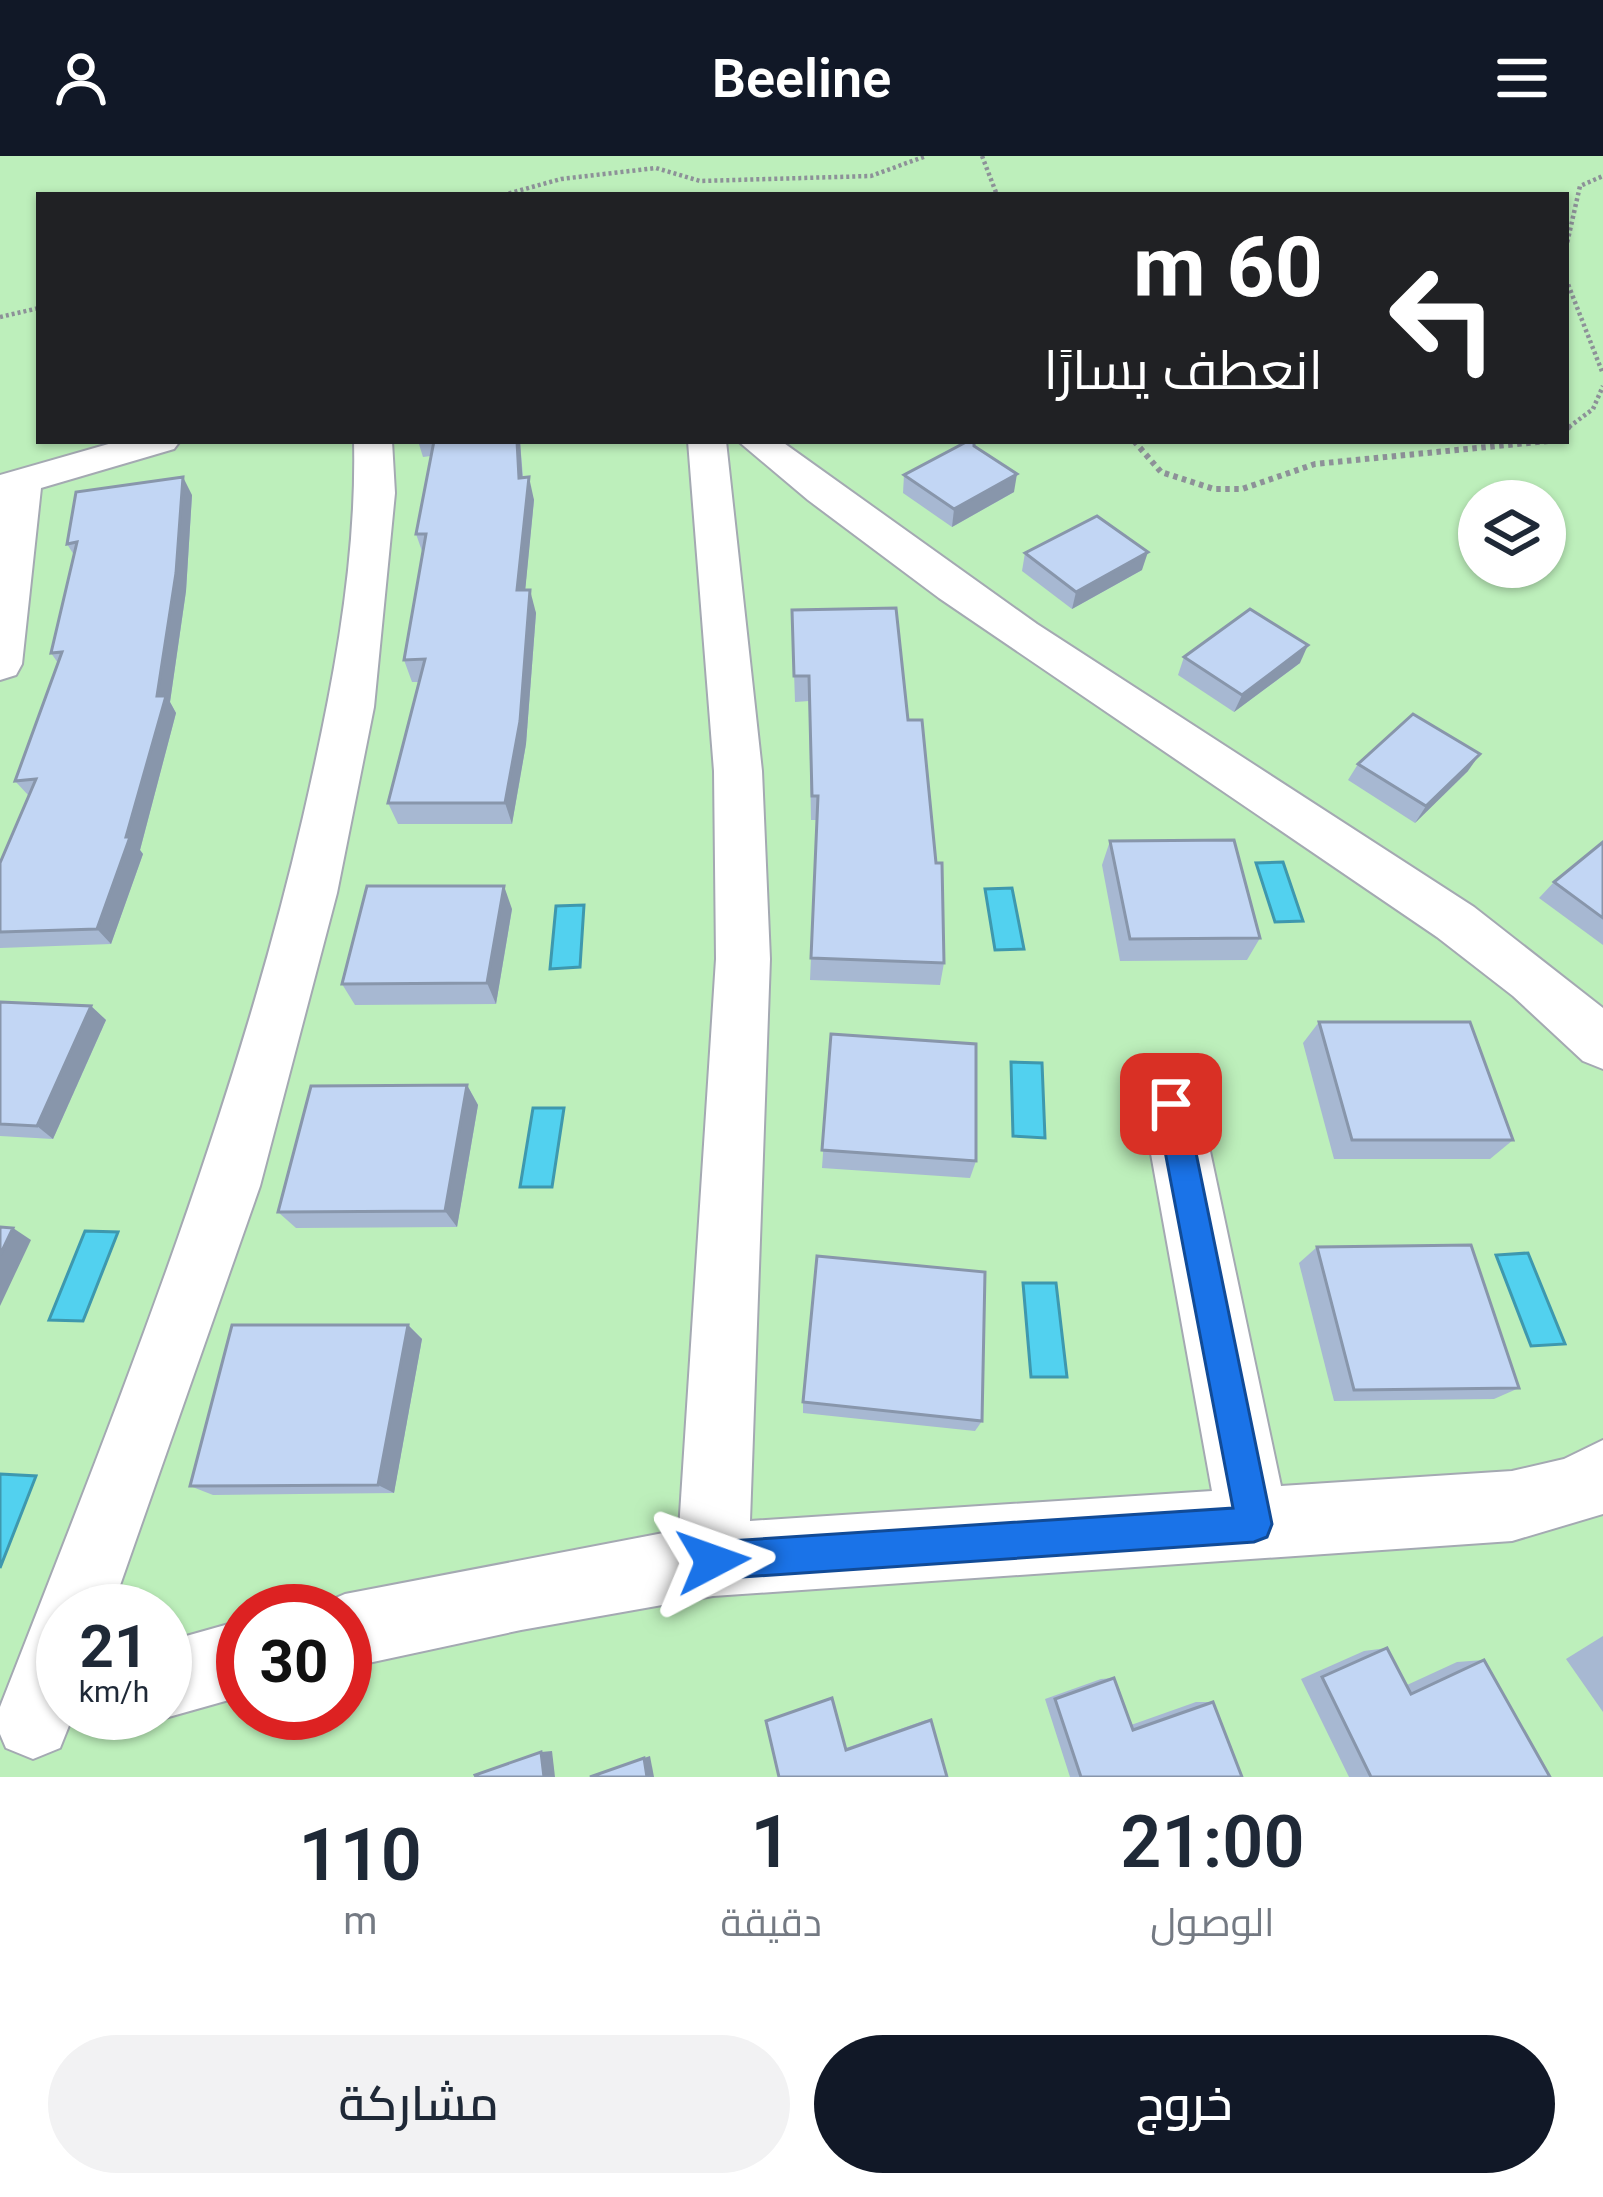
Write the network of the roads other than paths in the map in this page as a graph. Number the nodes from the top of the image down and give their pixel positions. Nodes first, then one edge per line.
1 (151, 444) edge
2 (373, 444) edge
3 (707, 444) edge
4 (761, 444) edge
5 (11, 484) edge
6 (0, 664) edge
7 (1603, 1044) edge
8 (1171, 1104) dead end
9 (1603, 1475) edge
10 (1254, 1524) junction
11 (713, 1561) junction
12 (84, 1584) edge
13 (372, 1625) edge

1 - 5 street
2 - 12 street
3 - 11 street
4 - 7 street
5 - 6 street
8 - 10 street
9 - 10 street
10 - 11 street
11 - 13 street

